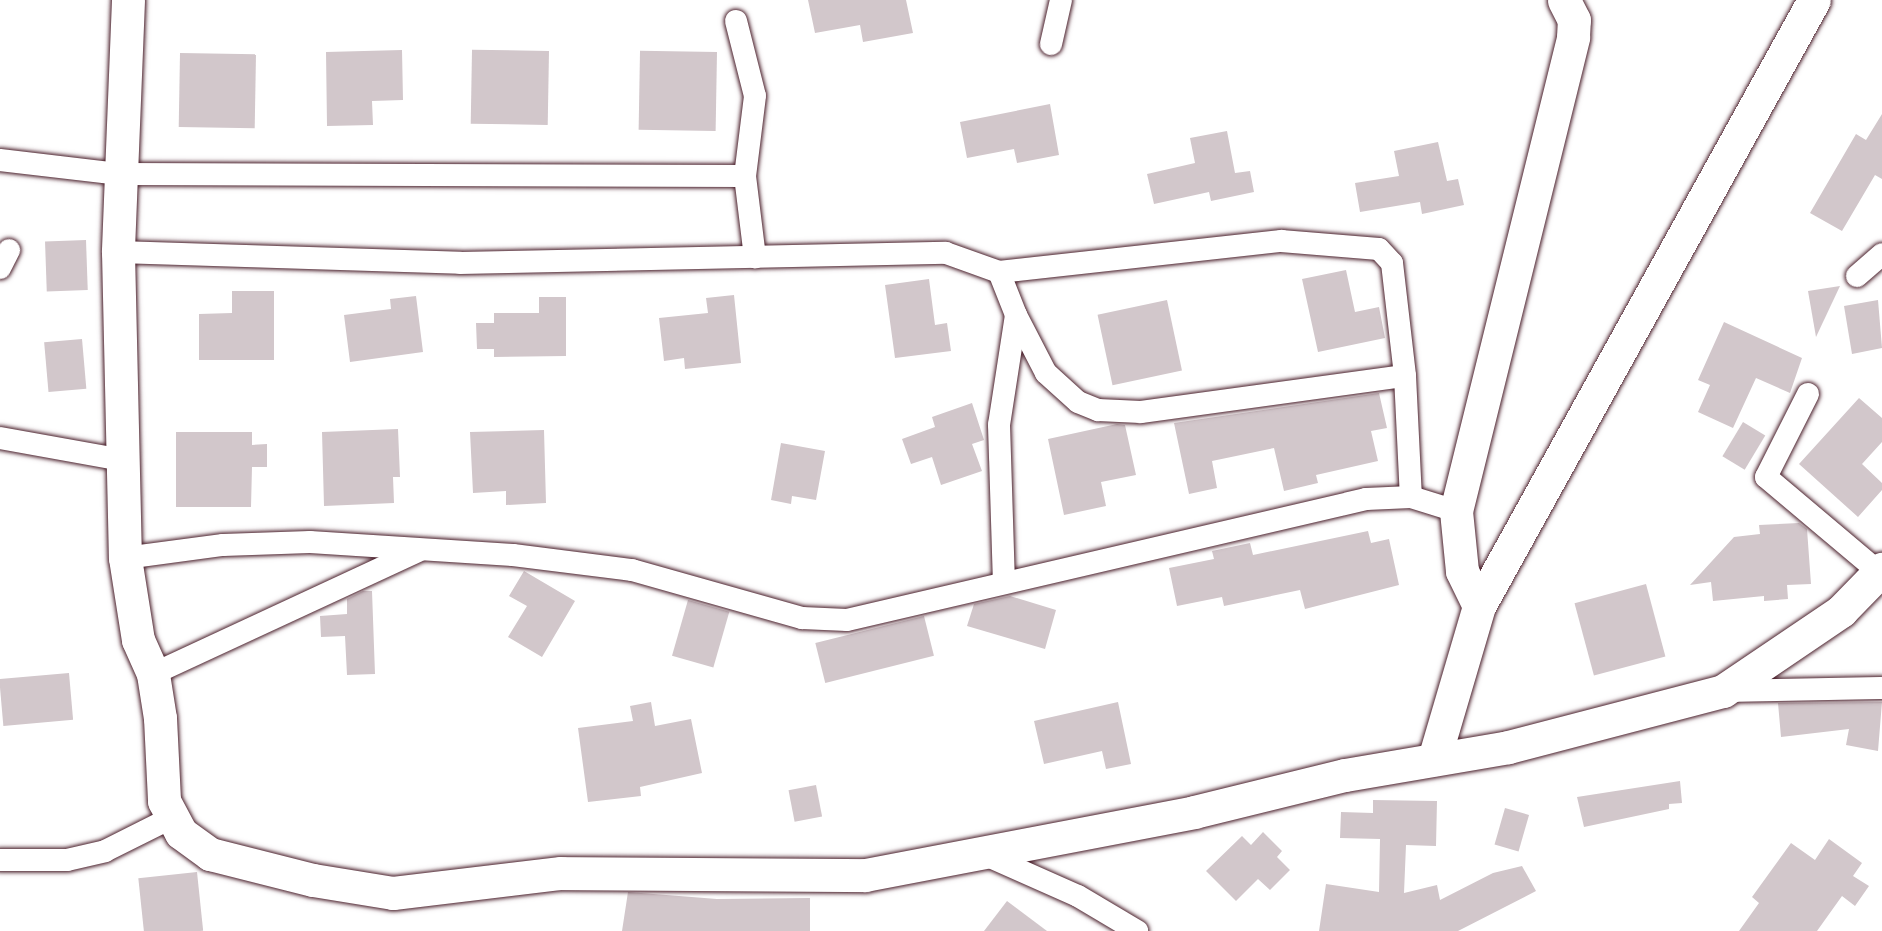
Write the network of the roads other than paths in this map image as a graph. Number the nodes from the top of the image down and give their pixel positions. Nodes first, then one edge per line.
1 (128, 0) edge
2 (1061, 0) edge
3 (1814, 0) edge
4 (1570, 2) edge
5 (736, 21) dead end
6 (1051, 44) dead end
7 (0, 160) edge
8 (120, 174) junction
9 (745, 176) junction
10 (118, 252) junction
11 (1882, 254) edge
12 (755, 256) junction
13 (999, 272) junction
14 (1857, 276) dead end
15 (1016, 315) junction
16 (1405, 376) junction
17 (1809, 394) dead end
18 (0, 438) edge
19 (122, 460) junction
20 (1411, 497) junction
21 (1456, 511) junction
22 (422, 549) junction
23 (125, 558) junction
24 (1880, 570) edge
25 (1004, 581) junction
26 (1479, 606) junction
27 (153, 674) junction
28 (1882, 688) edge
29 (1723, 691) junction
30 (1434, 759) junction
31 (171, 818) junction
32 (981, 853) junction
33 (0, 860) edge
34 (1137, 931) edge

1 - 8 main road
2 - 6 street
3 - 26 main road
4 - 21 main road
5 - 9 street
7 - 8 street
8 - 9 street
8 - 10 main road
9 - 12 street
10 - 12 street
10 - 19 main road
11 - 14 street
12 - 13 street
13 - 15 street
13 - 16 street
15 - 16 street
15 - 25 street
16 - 20 street
17 - 24 street
18 - 19 street
19 - 23 main road
20 - 21 street
20 - 25 street
21 - 26 main road
22 - 23 street
22 - 25 street
22 - 27 street
23 - 27 main road
24 - 29 main road
26 - 30 main road
27 - 31 main road
28 - 29 street
29 - 30 main road
30 - 32 main road
31 - 32 main road
31 - 33 street
32 - 34 street

